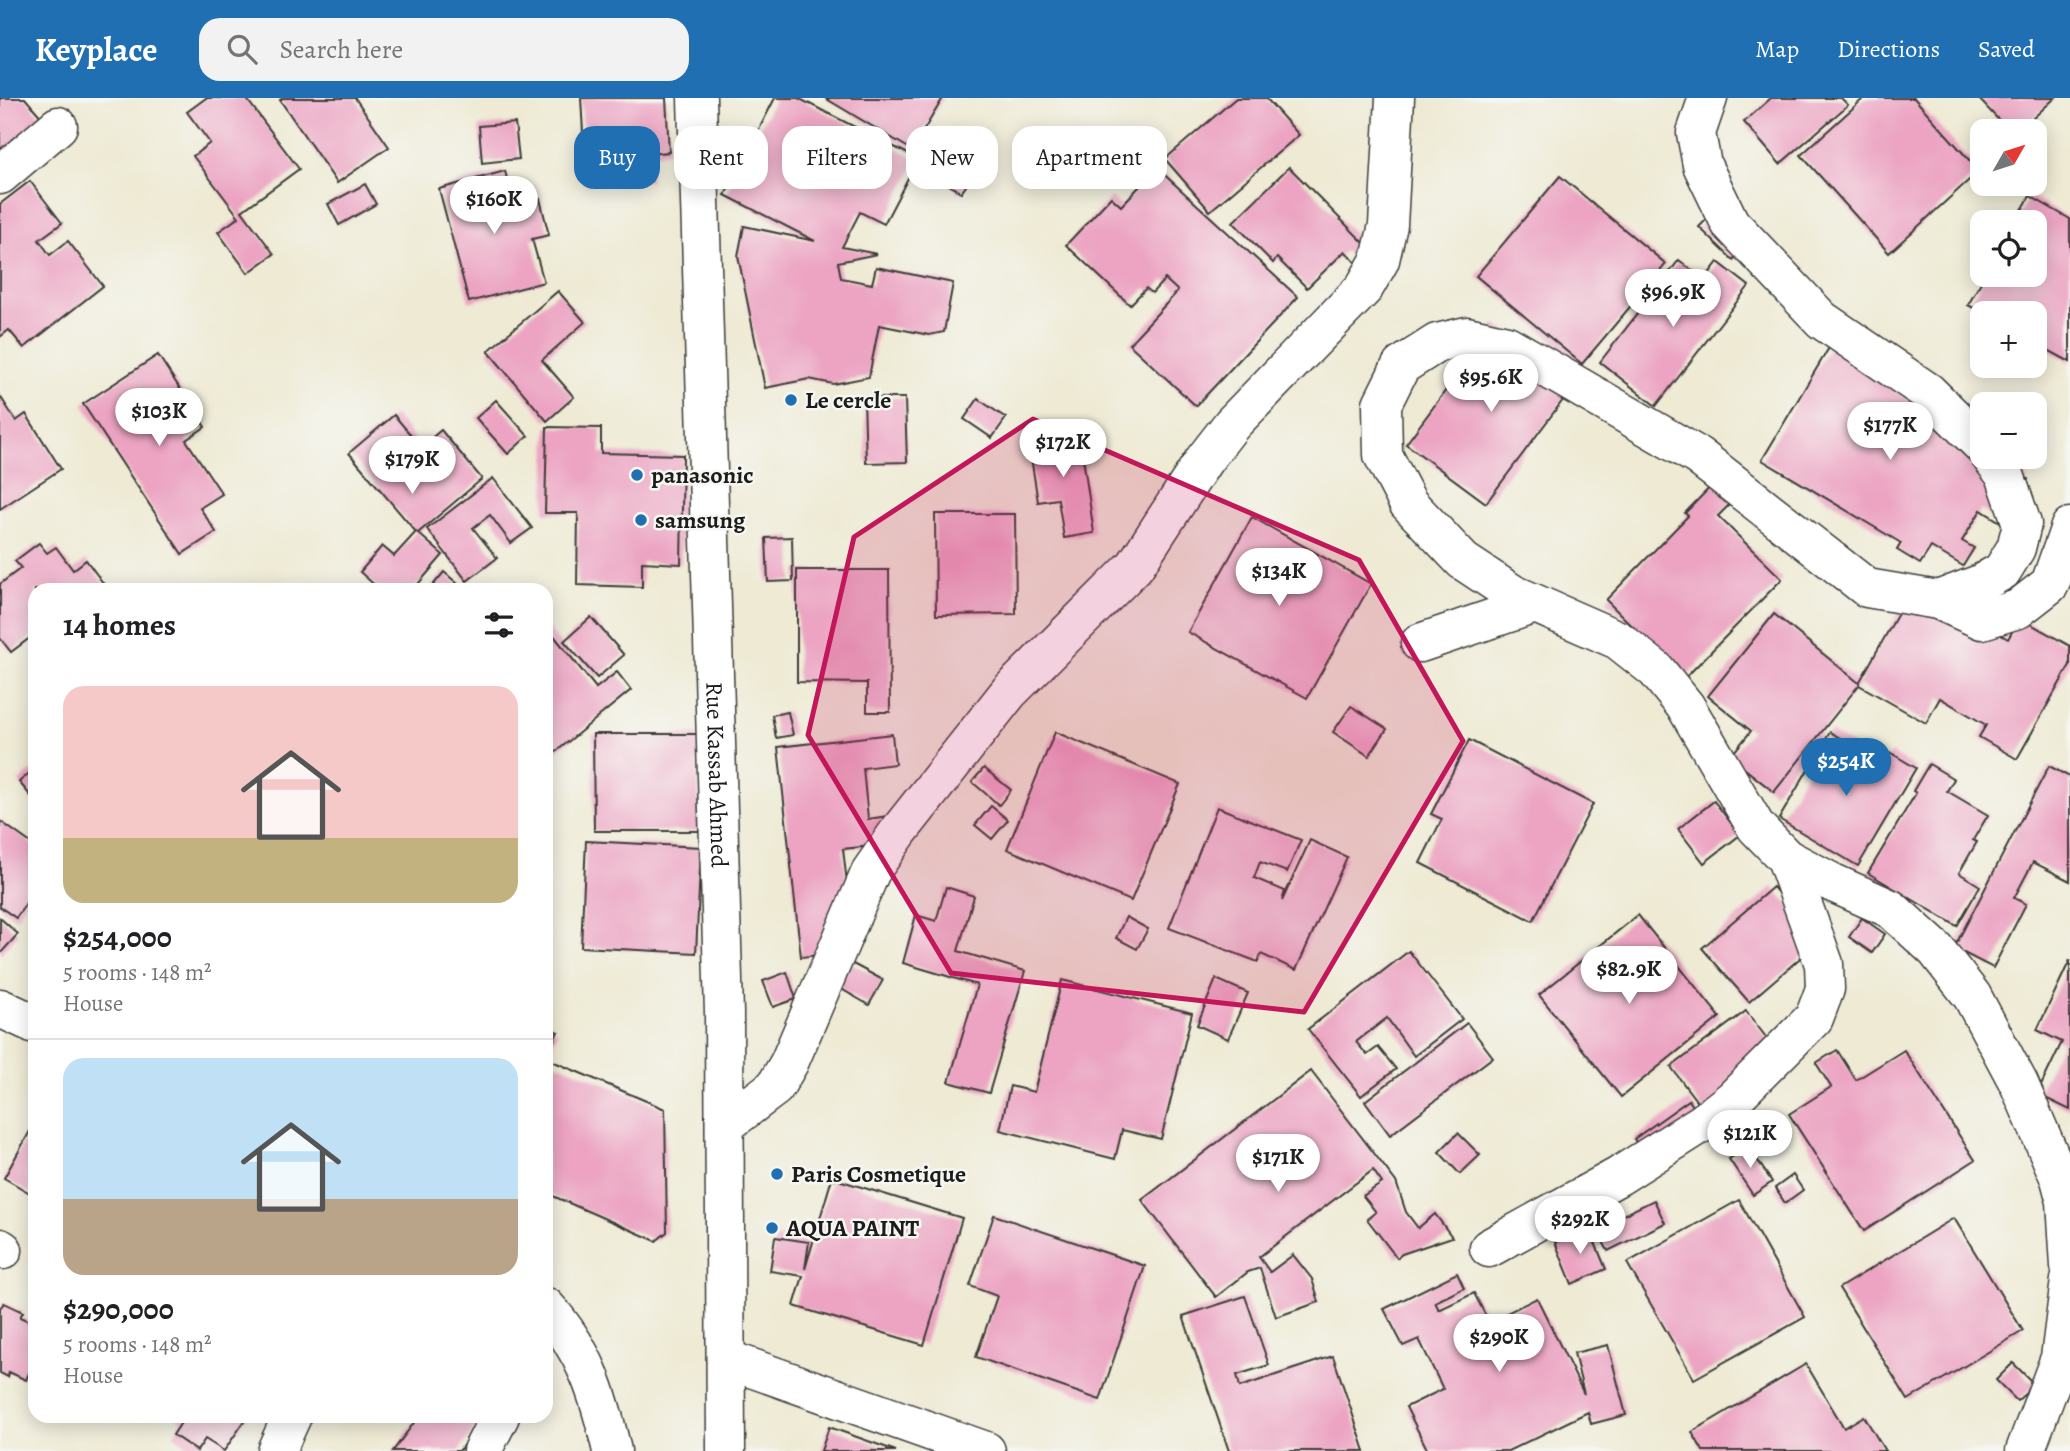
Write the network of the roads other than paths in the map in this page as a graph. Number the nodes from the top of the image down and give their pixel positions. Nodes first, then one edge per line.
1 (697, 98) edge
2 (1395, 98) edge
3 (1709, 98) edge
4 (58, 125) dead end
5 (0, 175) edge
6 (1970, 433) edge
7 (2000, 469) edge
8 (2070, 527) edge
9 (1938, 600) junction
10 (1535, 604) junction
11 (1420, 643) dead end
12 (1786, 858) junction
13 (0, 1008) edge
14 (28, 1021) edge
15 (725, 1125) junction
16 (2068, 1198) edge
17 (1489, 1248) dead end
18 (2070, 1266) edge
19 (2070, 1280) edge
20 (553, 1319) edge
21 (726, 1359) junction
22 (289, 1423) edge
23 (496, 1423) edge
24 (276, 1451) edge
25 (482, 1451) edge
26 (612, 1451) edge
27 (726, 1451) edge
28 (986, 1451) edge
29 (2025, 1451) edge

1 - 15 street, Rue Kassab Ahmed
2 - 15 street
3 - 6 street
4 - 5 street
7 - 9 street
8 - 9 street
9 - 10 street
10 - 11 street
10 - 12 street
12 - 16 street
12 - 17 street
13 - 14 street
15 - 21 street, Rue Kassab Ahmed
16 - 18 street
19 - 29 street
20 - 26 street
21 - 27 street, Rue Kassab Ahmed
21 - 28 street
22 - 24 street
23 - 25 street

